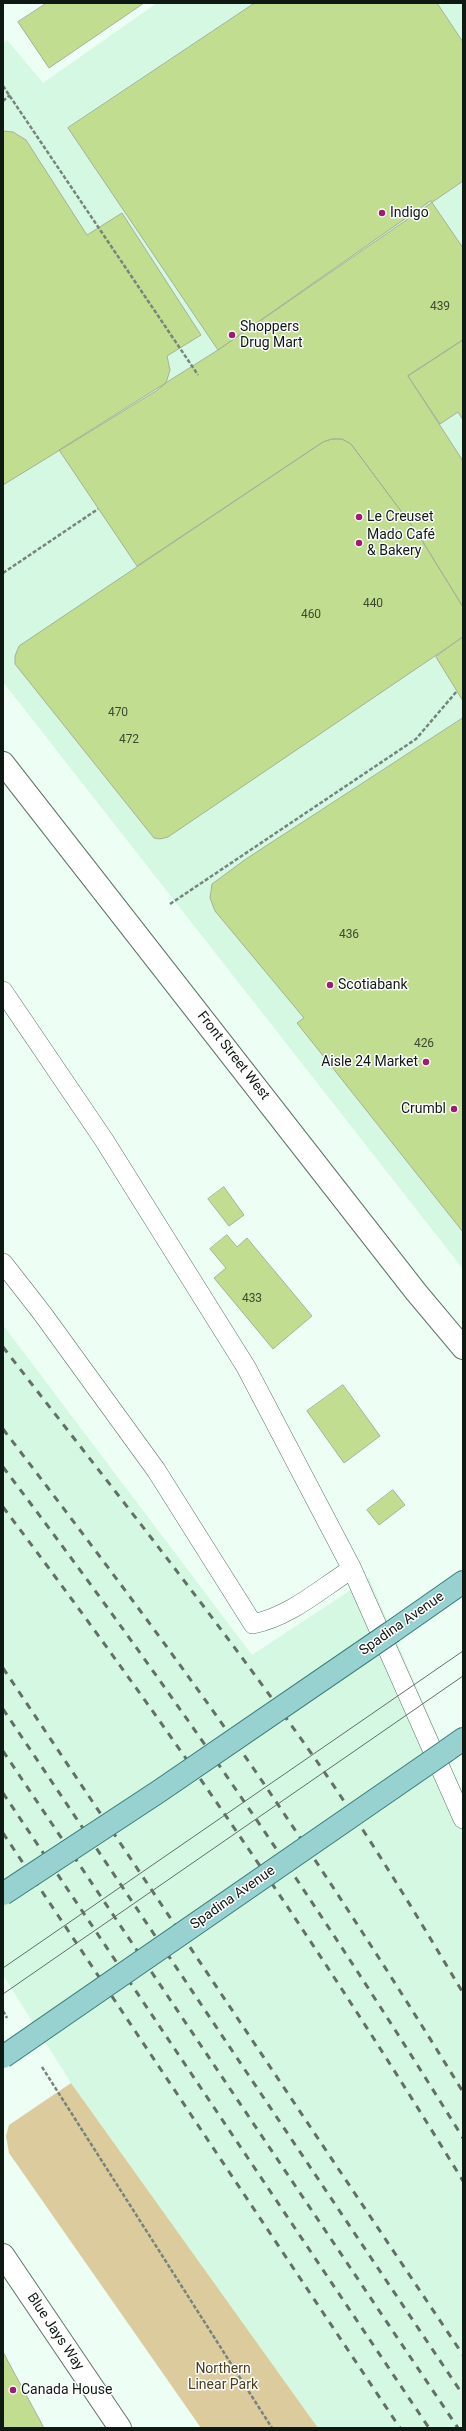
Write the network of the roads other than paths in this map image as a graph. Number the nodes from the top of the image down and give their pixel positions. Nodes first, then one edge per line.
1 (3, 763) edge
2 (3, 992) edge
3 (3, 1263) edge
4 (463, 1348) edge
5 (352, 1569) junction
6 (463, 1582) edge
7 (463, 1739) edge
8 (463, 1819) edge
9 (3, 1894) edge
10 (3, 2058) edge
11 (3, 2255) edge
12 (120, 2428) edge

1 - 4 main road, Front Street West
2 - 5 lane
3 - 5 lane
5 - 8 lane
6 - 9 main road, Spadina Avenue, bridge
7 - 10 main road, Spadina Avenue, bridge
11 - 12 main road, Blue Jays Way

